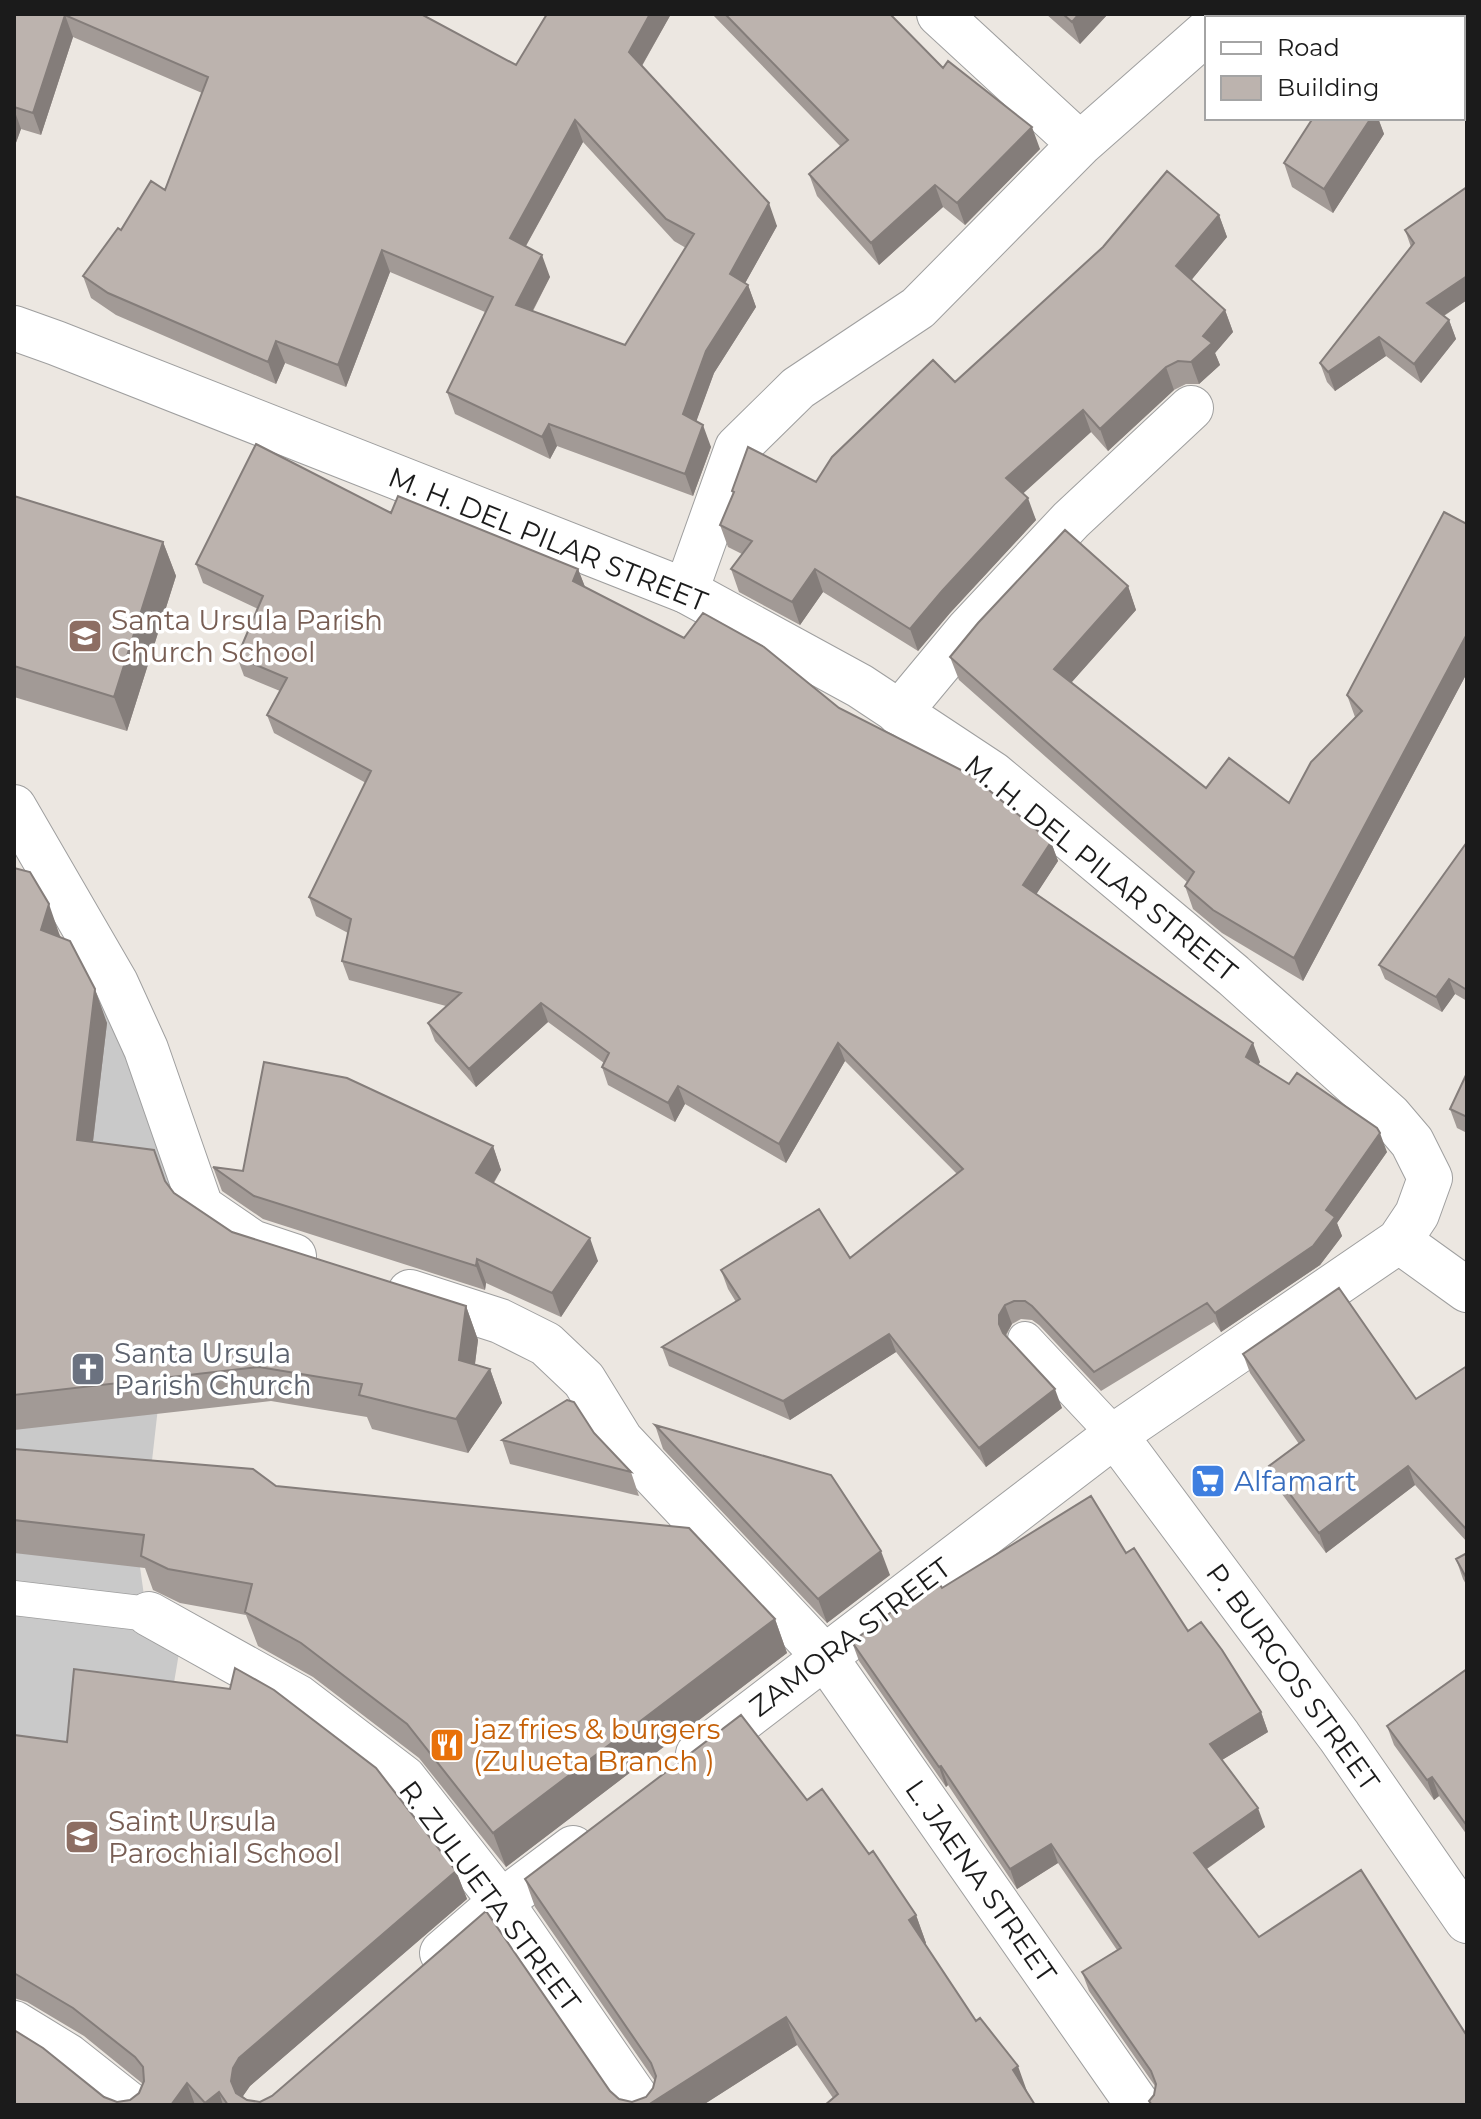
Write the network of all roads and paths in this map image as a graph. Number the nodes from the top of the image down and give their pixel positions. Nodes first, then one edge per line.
1 (939, 14) edge
2 (1205, 34) edge
3 (1080, 144) junction
4 (14, 328) edge
5 (1191, 408) dead end
6 (686, 591) junction
7 (899, 713) junction
8 (14, 807) edge
9 (1430, 1178) joint
10 (1399, 1241) junction
11 (325, 1266) edge
12 (369, 1279) edge
13 (1467, 1290) edge
14 (1025, 1339) dead end
15 (1115, 1435) junction
16 (14, 1598) edge
17 (149, 1614) joint
18 (825, 1657) junction
19 (663, 1780) edge
20 (601, 1827) edge
21 (501, 1902) junction
22 (1467, 1921) edge
23 (407, 1983) edge
24 (14, 2023) edge
25 (130, 2105) edge
26 (641, 2105) edge
27 (1138, 2105) edge

1 - 3 street
2 - 3 street
3 - 6 street
4 - 6 street, M. H. DEL PILAR STREET
5 - 7 street
6 - 7 street, M. H. DEL PILAR STREET
7 - 9 street, M. H. DEL PILAR STREET
8 - 11 street
9 - 10 street, ZAMORA STREET
10 - 13 street
10 - 15 street, ZAMORA STREET
12 - 18 street, L. JAENA STREET
14 - 15 lane
15 - 18 street, ZAMORA STREET
15 - 22 street, P. BURGOS STREET
16 - 17 lane
17 - 21 street, R. ZULUETA STREET
18 - 19 street, ZAMORA STREET
18 - 27 street, L. JAENA STREET
20 - 21 street
21 - 23 street
21 - 26 street, R. ZULUETA STREET
24 - 25 street

